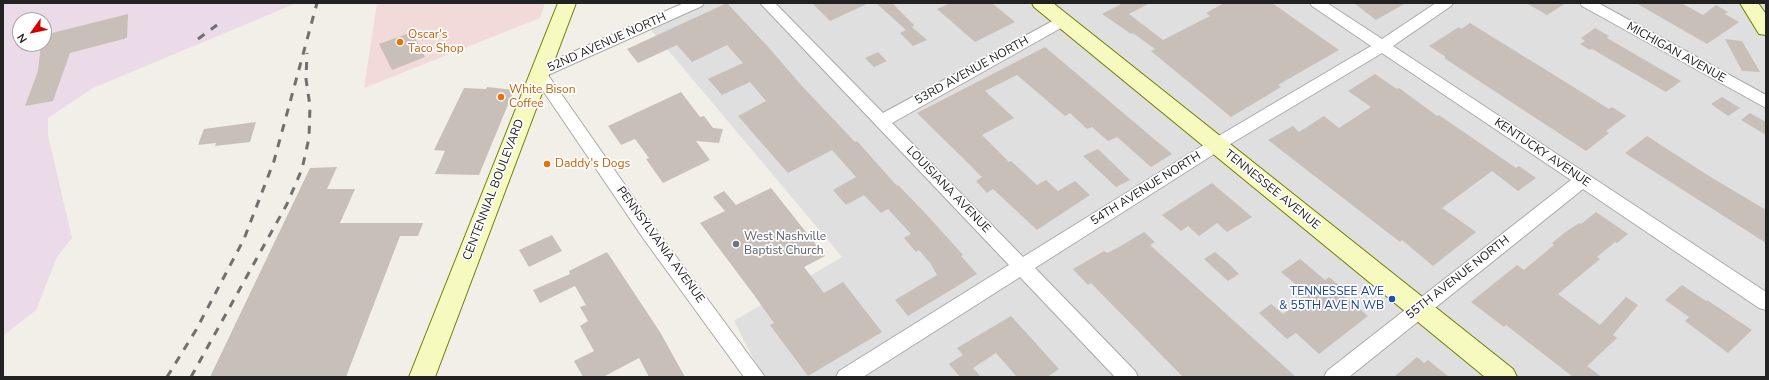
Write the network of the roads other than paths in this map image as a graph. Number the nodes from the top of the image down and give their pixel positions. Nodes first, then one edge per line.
1 (567, 3) edge
2 (697, 3) edge
3 (767, 3) edge
4 (1041, 3) edge
5 (1317, 3) edge
6 (1446, 3) edge
7 (1587, 3) edge
8 (1749, 3) edge
9 (1063, 21) junction
10 (1766, 29) edge
11 (1382, 46) junction
12 (539, 73) junction
13 (1766, 102) edge
14 (882, 121) junction
15 (1216, 145) junction
16 (1583, 180) junction
17 (1022, 267) junction
18 (1766, 302) edge
19 (1419, 308) junction
20 (422, 377) edge
21 (755, 377) edge
22 (846, 377) edge
23 (1128, 377) edge
24 (1334, 377) edge
25 (1504, 377) edge

1 - 12 street, CENTENNIAL BOULEVARD
2 - 12 street, 52ND AVENUE NORTH
3 - 14 street, LOUISIANA AVENUE
4 - 9 street, TENNESSEE AVENUE
5 - 11 street, KENTUCKY AVENUE
6 - 11 street, 54TH AVENUE NORTH
7 - 13 street, MICHIGAN AVENUE
8 - 10 street
9 - 14 street, 53RD AVENUE NORTH
9 - 15 street, TENNESSEE AVENUE
11 - 15 street, 54TH AVENUE NORTH
11 - 16 street, KENTUCKY AVENUE
12 - 20 street, CENTENNIAL BOULEVARD
12 - 21 street, PENNSYLVANIA AVENUE
14 - 17 street, LOUISIANA AVENUE
15 - 17 street, 54TH AVENUE NORTH
15 - 19 street, TENNESSEE AVENUE
16 - 18 street, KENTUCKY AVENUE
16 - 19 street, 55TH AVENUE NORTH
17 - 22 street, 54TH AVENUE NORTH
17 - 23 street, LOUISIANA AVENUE
19 - 24 street, 55TH AVENUE NORTH
19 - 25 street, TENNESSEE AVENUE

